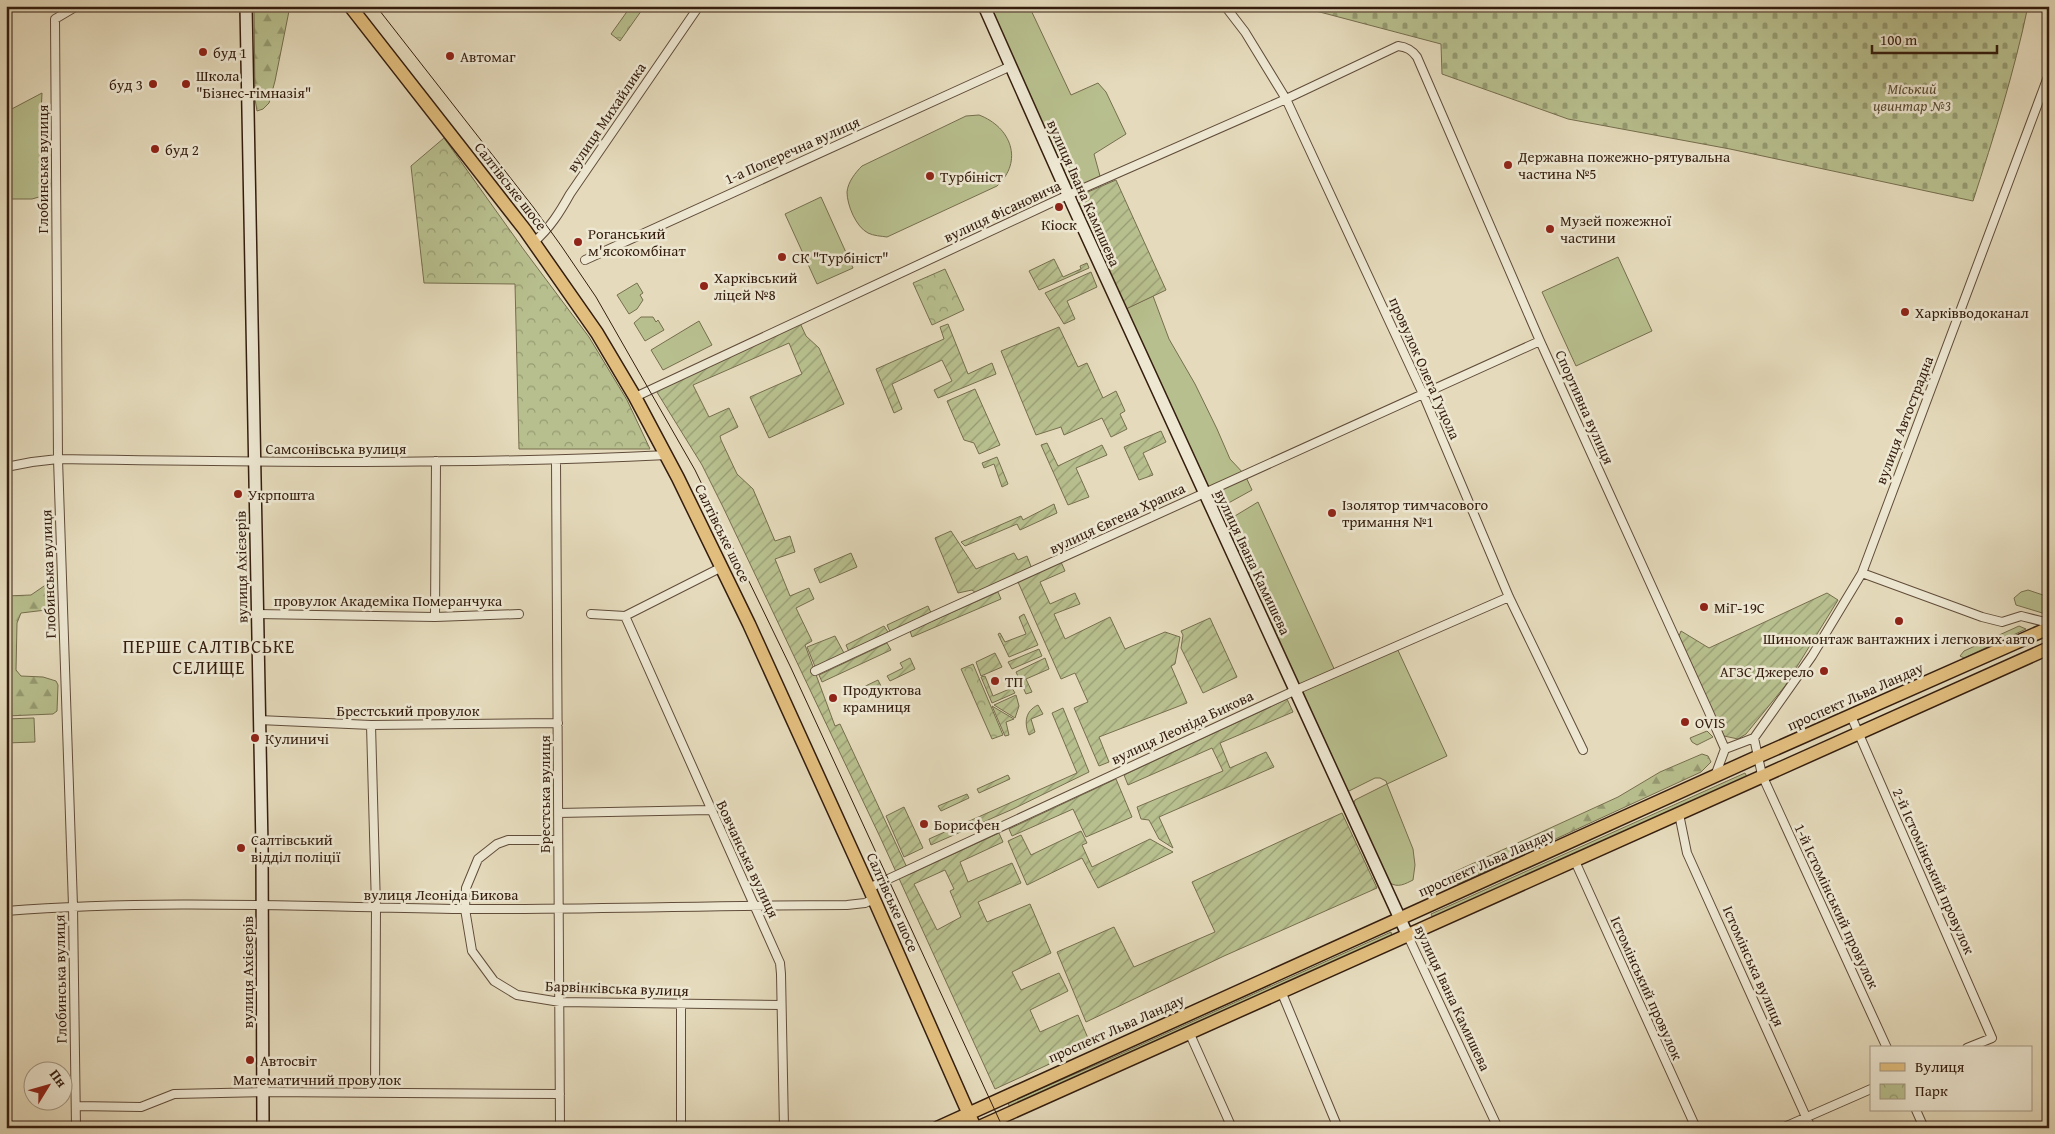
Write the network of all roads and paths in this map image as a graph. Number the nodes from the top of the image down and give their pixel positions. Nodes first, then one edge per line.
1 (77, 6) edge
2 (246, 6) edge
3 (350, 6) edge
4 (699, 6) edge
5 (984, 6) edge
6 (1225, 6) edge
7 (1409, 49) joint
8 (1011, 66) junction
9 (2049, 74) edge
10 (1286, 99) junction
11 (1068, 195) junction
12 (534, 242) junction
13 (585, 260) dead end
14 (1540, 341) junction
15 (1423, 394) junction
16 (635, 397) junction
17 (667, 455) junction
18 (58, 459) junction
19 (436, 461) junction
20 (556, 461) junction
21 (254, 462) junction
22 (6, 467) edge
23 (1205, 493) junction
24 (722, 567) junction
25 (1862, 572) junction
26 (1509, 597) junction
27 (257, 614) junction
28 (519, 614) dead end
29 (591, 614) dead end
30 (625, 616) junction
31 (435, 617) junction
32 (2049, 623) edge
33 (2049, 628) edge
34 (2049, 648) edge
35 (815, 671) dead end
36 (1296, 690) junction
37 (1851, 716) junction
38 (259, 720) junction
39 (558, 723) junction
40 (371, 725) junction
41 (1858, 732) junction
42 (1754, 738) junction
43 (1725, 749) junction
44 (1583, 750) dead end
45 (1757, 757) junction
46 (1762, 775) junction
47 (1714, 778) junction
48 (710, 810) junction
49 (558, 813) junction
50 (1679, 814) junction
51 (558, 840) junction
52 (1574, 859) junction
53 (872, 894) junction
54 (73, 906) junction
55 (262, 906) junction
56 (755, 906) junction
57 (376, 907) junction
58 (558, 908) junction
59 (465, 909) junction
60 (6, 911) edge
61 (1399, 919) junction
62 (1407, 934) junction
63 (1281, 991) junction
64 (560, 1002) junction
65 (681, 1005) junction
66 (781, 1005) junction
67 (1189, 1032) junction
68 (1886, 1046) edge
69 (1972, 1046) edge
70 (1870, 1089) edge
71 (262, 1092) junction
72 (375, 1093) junction
73 (560, 1094) junction
74 (76, 1106) junction
75 (969, 1112) junction
76 (1917, 1112) edge
77 (1806, 1117) junction
78 (76, 1128) edge
79 (263, 1128) edge
80 (560, 1128) edge
81 (681, 1128) edge
82 (784, 1128) edge
83 (937, 1128) edge
84 (976, 1128) edge
85 (1232, 1128) edge
86 (1338, 1128) edge
87 (1498, 1128) edge
88 (1696, 1128) edge
89 (1782, 1128) edge
90 (1811, 1128) edge
91 (1924, 1128) edge

1 - 18 street, Глобинська вулиця
2 - 21 main road, вулиця Ахієзерів
3 - 12 main road, Салтівське шосе
4 - 12 street, вулиця Михайлика
5 - 8 main road, вулиця Івана Камишева
6 - 10 street, провулок Олега Гуцола
7 - 10 street, вулиця Фісановича
7 - 14 street, Спортивна вулиця
8 - 11 main road, вулиця Івана Камишева
8 - 13 street, 1-а Поперечна вулиця
9 - 25 street, вулиця Автострадна
10 - 11 street, вулиця Фісановича
10 - 15 street, провулок Олега Гуцола
11 - 16 street, вулиця Фісановича
11 - 23 main road, вулиця Івана Камишева
12 - 16 main road, Салтівське шосе
14 - 15 street, вулиця Євгена Храпка
14 - 43 street, Спортивна вулиця
15 - 23 street, вулиця Євгена Храпка
15 - 26 street, провулок Олега Гуцола
16 - 17 main road, Салтівське шосе
17 - 20 street, Самсонівська вулиця
17 - 24 main road, Салтівське шосе
18 - 21 street, Самсонівська вулиця
18 - 22 street, Самсонівська вулиця
18 - 54 street, Глобинська вулиця
19 - 20 street, Самсонівська вулиця
19 - 21 street, Самсонівська вулиця
19 - 31 street
20 - 39 street, Брестська вулиця
21 - 27 main road, вулиця Ахієзерів
23 - 35 street, вулиця Євгена Храпка
23 - 36 main road, вулиця Івана Камишева
24 - 30 street
24 - 53 main road, Салтівське шосе
25 - 32 street
25 - 42 street, вулиця Автострадна
26 - 36 street, вулиця Леоніда Бикова
26 - 44 street, провулок Олега Гуцола
27 - 31 street, провулок Академіка Померанчука
27 - 38 main road, вулиця Ахієзерів
28 - 31 street, провулок Академіка Померанчука
29 - 30 street
30 - 48 street, Вовчанська вулиця
33 - 37 main road, проспект Льва Ландау
34 - 41 main road
36 - 53 street, вулиця Леоніда Бикова
36 - 61 main road, вулиця Івана Камишева
37 - 41 street, 2-й Істомінський провулок
37 - 45 main road, проспект Льва Ландау
38 - 40 street, Брестський провулок
38 - 55 main road, вулиця Ахієзерів
39 - 40 street, Брестський провулок
39 - 49 street, Брестська вулиця
40 - 57 street
41 - 46 main road
41 - 69 street, 2-й Істомінський провулок
42 - 43 street
42 - 45 street
43 - 47 street
45 - 46 street, 1-й Істомінський провулок
45 - 47 main road, проспект Льва Ландау
46 - 50 main road
46 - 68 street, 1-й Істомінський провулок
47 - 61 main road, проспект Льва Ландау
48 - 49 street
48 - 56 street, Вовчанська вулиця
49 - 51 street, Брестська вулиця
50 - 52 main road
50 - 77 street, Істомінська вулиця
51 - 58 street, Брестська вулиця
51 - 59 street, Барвінківська вулиця
52 - 62 main road
52 - 88 street, Істомінський провулок
53 - 56 street, вулиця Леоніда Бикова
53 - 75 main road, Салтівське шосе
54 - 55 street, вулиця Леоніда Бикова
54 - 60 street, вулиця Леоніда Бикова
54 - 74 street, Глобинська вулиця
55 - 57 street, вулиця Леоніда Бикова
55 - 71 main road, вулиця Ахієзерів
56 - 58 street, вулиця Леоніда Бикова
56 - 66 street, Вовчанська вулиця
57 - 59 street, вулиця Леоніда Бикова
57 - 72 street
58 - 59 street, вулиця Леоніда Бикова
58 - 64 street, Брестська вулиця
59 - 64 street, Барвінківська вулиця
61 - 62 main road, вулиця Івана Камишева
61 - 75 main road, проспект Льва Ландау
62 - 63 main road
62 - 87 street, вулиця Івана Камишева
63 - 67 main road
63 - 86 street
64 - 65 street, Барвінківська вулиця
64 - 73 street, Брестська вулиця
65 - 66 street, Барвінківська вулиця
65 - 81 street
66 - 82 street, Вовчанська вулиця
67 - 84 main road
67 - 85 street
70 - 77 street
71 - 72 street, Математичний провулок
71 - 74 street, Математичний провулок
71 - 79 main road, вулиця Ахієзерів
72 - 73 street, Математичний провулок
73 - 80 street, Брестська вулиця
74 - 78 street, Глобинська вулиця
75 - 83 main road, проспект Льва Ландау
75 - 84 main road, Салтівське шосе
76 - 91 street
77 - 89 street
77 - 90 street, Істомінська вулиця

